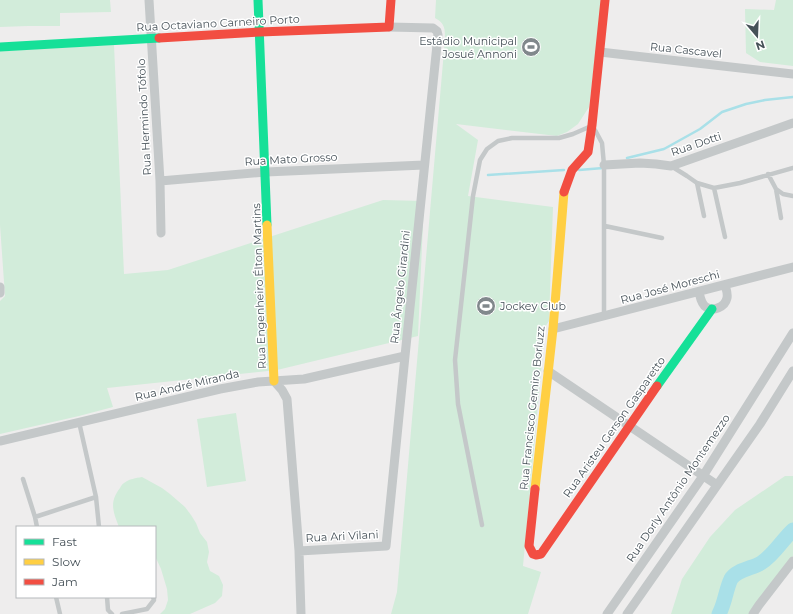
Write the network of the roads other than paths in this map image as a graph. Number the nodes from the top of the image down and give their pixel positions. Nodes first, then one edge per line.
1 (149, 0) edge
2 (258, 0) edge
3 (391, 0) edge
4 (605, 0) edge
5 (389, 27) junction
6 (437, 31) joint
7 (260, 32) junction
8 (151, 39) junction
9 (0, 47) edge
10 (600, 52) junction
11 (793, 74) edge
12 (793, 123) edge
13 (592, 125) junction
14 (424, 165) junction
15 (604, 166) junction
16 (671, 166) junction
17 (793, 168) edge
18 (266, 172) junction
19 (768, 174) junction
20 (160, 181) junction
21 (697, 183) junction
22 (714, 188) junction
23 (776, 189) junction
24 (793, 196) edge
25 (704, 216) dead end
26 (781, 218) dead end
27 (604, 226) junction
28 (161, 233) dead end
29 (724, 237) dead end
30 (662, 238) dead end
31 (793, 266) edge
32 (725, 285) junction
33 (0, 287) edge
34 (698, 292) junction
35 (0, 293) edge
36 (712, 309) junction
37 (604, 316) junction
38 (553, 330) junction
39 (793, 333) edge
40 (405, 356) junction
41 (793, 370) edge
42 (548, 371) junction
43 (274, 380) junction
44 (79, 422) junction
45 (629, 426) junction
46 (0, 441) edge
47 (704, 476) junction
48 (24, 479) dead end
49 (717, 485) junction
50 (96, 498) junction
51 (35, 518) junction
52 (482, 524) dead end
53 (37, 526) edge
54 (99, 526) edge
55 (386, 546) joint
56 (299, 551) junction
57 (536, 555) joint
58 (793, 561) edge
59 (56, 598) edge
60 (107, 598) edge
61 (153, 598) edge
62 (60, 614) edge
63 (112, 614) edge
64 (122, 614) edge
65 (301, 614) edge
66 (607, 614) edge
67 (627, 614) edge
68 (753, 614) edge

1 - 8 street, Rua Hermindo Tófolo
2 - 7 street, Rua Engenheiro Élton Martins
3 - 5 street
4 - 10 street, Rua Francisco Gemiro Borluzz
5 - 6 street, Rua Octaviano Carneiro Porto
5 - 7 street, Rua Octaviano Carneiro Porto
6 - 14 street, Rua Ângelo Girardini
7 - 8 street, Rua Octaviano Carneiro Porto
7 - 18 street, Rua Engenheiro Élton Martins
8 - 9 street, Rua Octaviano Carneiro Porto
8 - 20 street, Rua Hermindo Tófolo
10 - 11 street, Rua Cascavel
10 - 13 street, Rua Francisco Gemiro Borluzz
12 - 16 street, Rua Dotti
13 - 15 lane
13 - 38 street, Rua Francisco Gemiro Borluzz
13 - 52 lane
14 - 18 street, Rua Mato Grosso
14 - 40 street, Rua Ângelo Girardini
15 - 16 street, Rua Dotti
15 - 27 lane
16 - 21 lane
17 - 19 lane
18 - 20 street, Rua Mato Grosso
18 - 43 street, Rua Engenheiro Élton Martins
19 - 22 lane
19 - 23 lane
20 - 28 street, Rua Hermindo Tófolo
21 - 22 lane
21 - 25 lane
22 - 29 lane
23 - 24 lane
23 - 26 lane
27 - 30 lane
27 - 37 lane
31 - 32 street, Rua José Moreschi
32 - 34 street, Rua José Moreschi
32 - 36 street
33 - 35 street
34 - 36 street
34 - 37 street, Rua José Moreschi
36 - 45 street, Rua Aristeu Gerson Gasparetto
37 - 38 street, Rua José Moreschi
38 - 42 street, Rua Francisco Gemiro Borluzz
39 - 47 street, Rua Dorly Antônio Montemezzo
40 - 43 street, Rua André Miranda
40 - 55 street, Rua Ângelo Girardini
41 - 49 street
42 - 45 street
42 - 57 street, Rua Francisco Gemiro Borluzz
43 - 44 street, Rua André Miranda
43 - 56 street, Rua Engenheiro Élton Martins
44 - 46 street, Rua André Miranda
44 - 50 lane
45 - 47 street
45 - 57 street, Rua Aristeu Gerson Gasparetto
47 - 49 street
47 - 66 street, Rua Dorly Antônio Montemezzo
48 - 51 lane
49 - 67 street
50 - 51 lane
50 - 54 lane
51 - 53 lane
55 - 56 street, Rua Ari Vilani
56 - 65 street, Rua Engenheiro Élton Martins
58 - 68 street
59 - 62 lane
60 - 63 lane
61 - 64 lane

